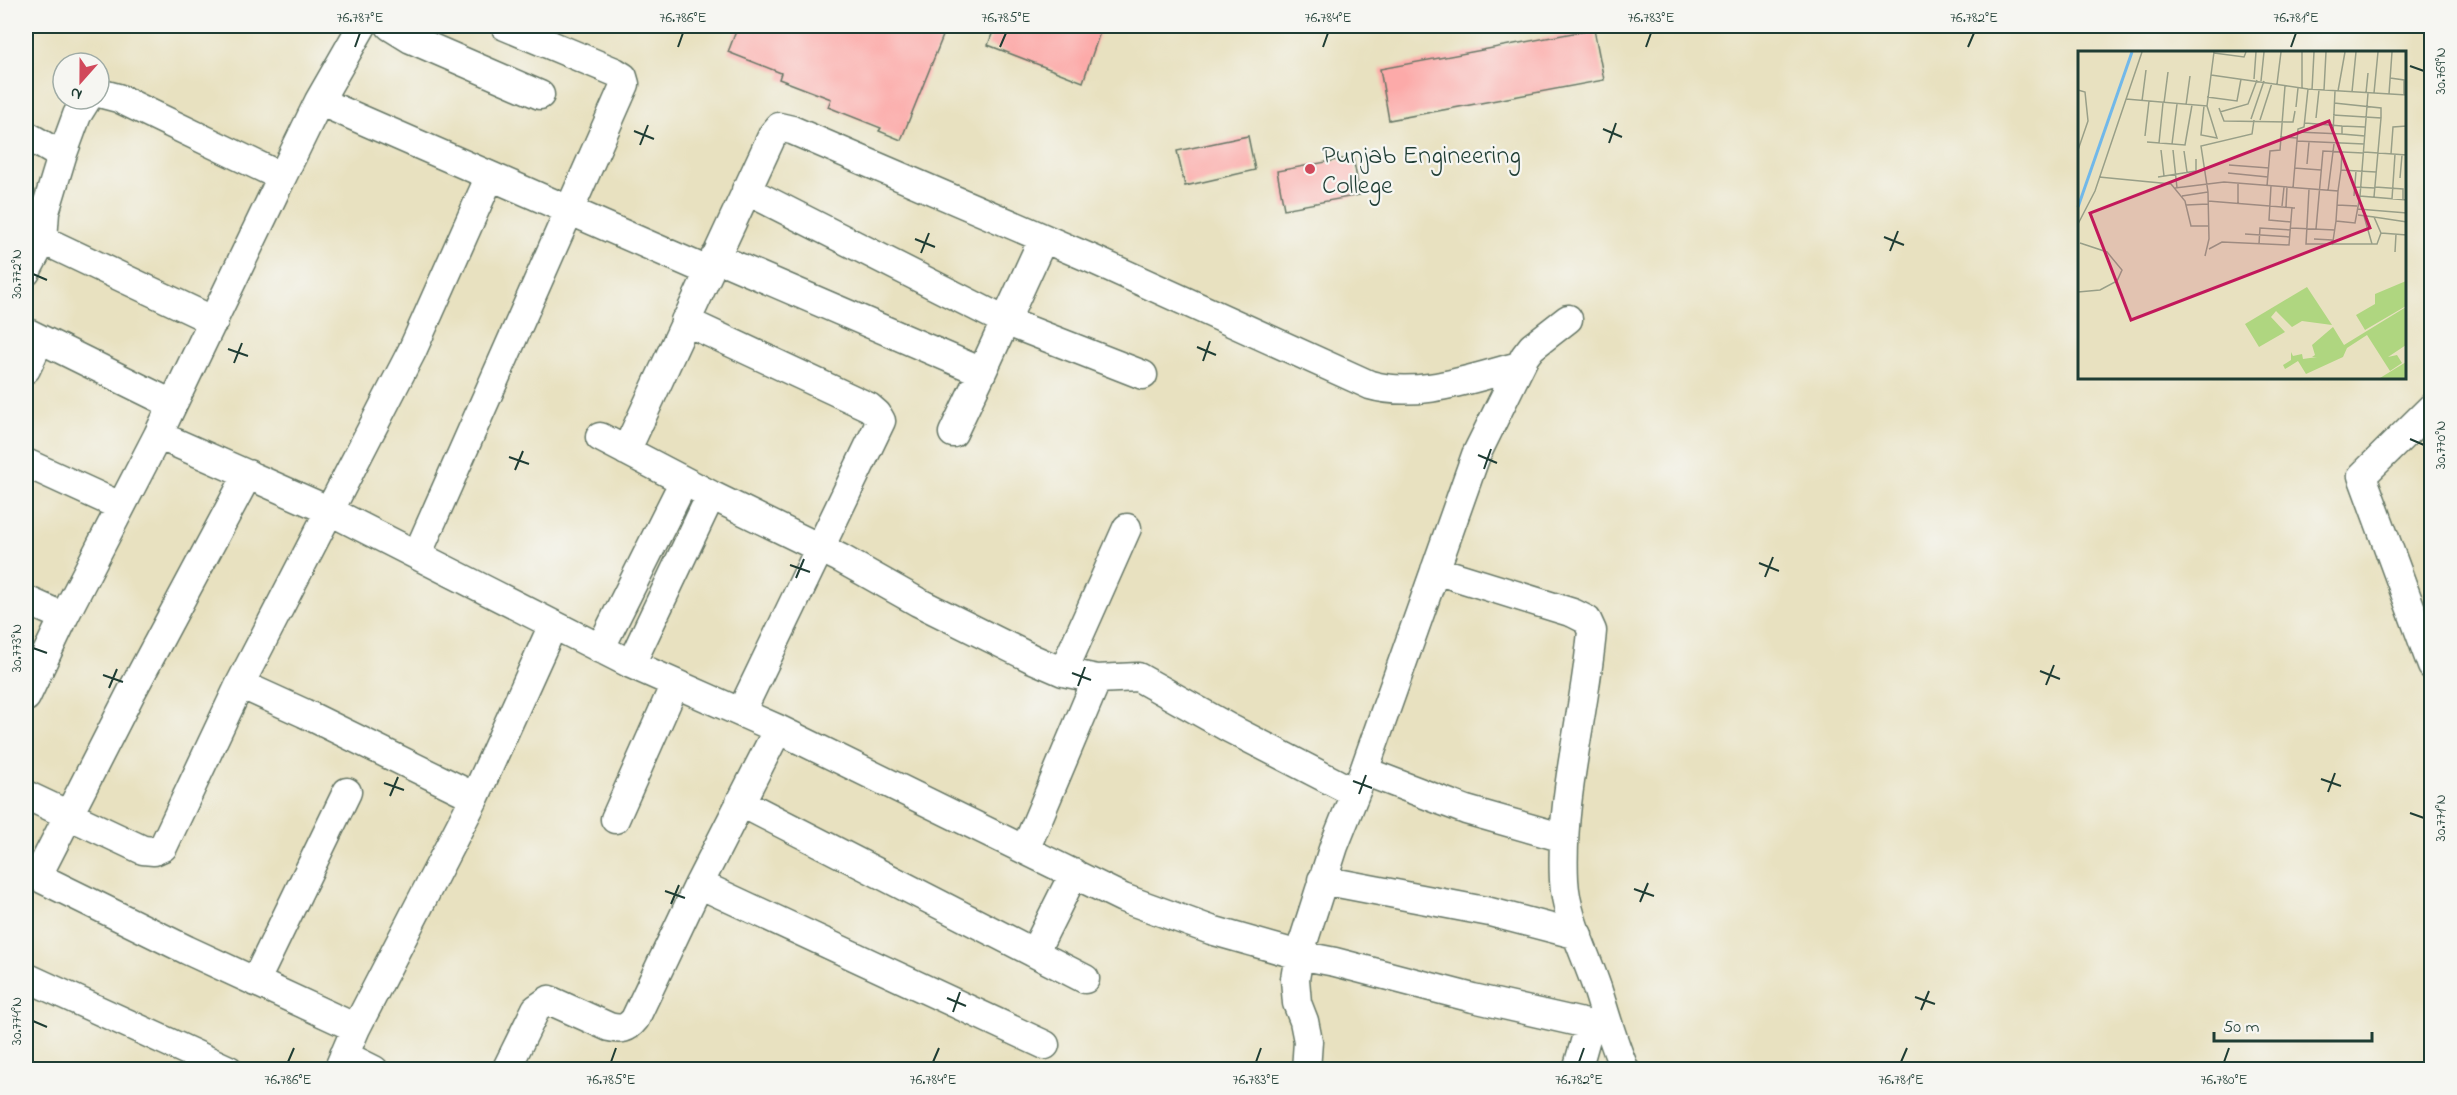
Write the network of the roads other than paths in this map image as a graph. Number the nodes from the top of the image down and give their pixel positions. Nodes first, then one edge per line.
1 (362, 26) edge
2 (390, 26) edge
3 (505, 26) edge
4 (540, 95) dead end
5 (111, 96) edge
6 (319, 101) junction
7 (80, 111) edge
8 (26, 135) edge
9 (62, 156) junction
10 (490, 176) junction
11 (282, 177) junction
12 (746, 190) junction
13 (35, 207) edge
14 (568, 210) junction
15 (1043, 239) junction
16 (43, 240) junction
17 (711, 264) junction
18 (26, 272) edge
19 (1568, 319) dead end
20 (214, 321) junction
21 (685, 321) junction
22 (1005, 321) junction
23 (33, 335) edge
24 (1519, 366) junction
25 (26, 369) edge
26 (982, 372) junction
27 (1143, 375) dead end
28 (172, 404) junction
29 (2432, 408) edge
30 (953, 433) dead end
31 (158, 435) junction
32 (600, 437) dead end
33 (626, 451) junction
34 (26, 463) edge
35 (248, 474) junction
36 (684, 481) junction
37 (711, 495) junction
38 (120, 506) junction
39 (328, 510) junction
40 (1127, 528) dead end
41 (819, 548) junction
42 (417, 555) junction
43 (1435, 570) junction
44 (26, 600) edge
45 (64, 617) junction
46 (553, 625) junction
47 (600, 649) junction
48 (631, 664) junction
49 (2432, 666) edge
50 (1063, 672) junction
51 (1097, 679) junction
52 (240, 684) junction
53 (675, 684) junction
54 (26, 697) edge
55 (741, 712) junction
56 (778, 729) junction
57 (1360, 782) junction
58 (347, 792) dead end
59 (26, 795) edge
60 (475, 797) junction
61 (740, 802) junction
62 (67, 815) junction
63 (615, 819) dead end
64 (1564, 837) junction
65 (1025, 850) junction
66 (1074, 873) junction
67 (31, 874) edge
68 (1322, 880) junction
69 (699, 884) junction
70 (1578, 935) junction
71 (1034, 953) junction
72 (1299, 955) junction
73 (26, 977) edge
74 (1084, 979) dead end
75 (255, 982) junction
76 (1599, 1027) junction
77 (356, 1028) junction
78 (1045, 1045) dead end
79 (341, 1062) edge
80 (229, 1070) edge
81 (374, 1070) edge
82 (506, 1070) edge
83 (1306, 1070) edge
84 (1577, 1070) edge
85 (1625, 1070) edge

1 - 6 street
2 - 4 street
3 - 14 street
5 - 11 street
6 - 10 street
6 - 11 street
7 - 9 street
8 - 9 street
9 - 13 street
10 - 14 street
10 - 39 street
11 - 20 street
12 - 15 street
12 - 17 street
12 - 22 street
13 - 16 street
14 - 17 street
14 - 42 street
15 - 22 street
15 - 24 street
16 - 18 street
16 - 20 street
17 - 21 street
17 - 26 street
19 - 24 street
20 - 28 street
21 - 33 street
21 - 41 street
22 - 26 street
22 - 27 street
23 - 25 street
23 - 28 street
24 - 43 street
26 - 30 street
28 - 31 street
29 - 49 street
31 - 35 street
31 - 38 street
32 - 33 street
33 - 36 street
34 - 38 street
35 - 39 street
35 - 62 street
36 - 37 street
36 - 47 street
37 - 41 street
37 - 48 street
38 - 45 street
39 - 42 street
39 - 52 street
40 - 50 street
41 - 50 street
41 - 55 street
42 - 46 street
43 - 57 street
43 - 64 street
44 - 45 street
45 - 54 street
46 - 47 street
46 - 60 street
47 - 48 street
48 - 53 street
50 - 51 street
51 - 57 street
51 - 65 street
52 - 60 street
52 - 62 street
53 - 55 street
53 - 63 street
55 - 56 street
56 - 61 street
56 - 65 street
57 - 64 street
57 - 68 street
58 - 75 street
59 - 62 street
60 - 77 street
61 - 69 street
61 - 71 street
62 - 67 street
64 - 70 street
65 - 66 street
66 - 71 street
66 - 72 street
67 - 75 street
68 - 70 street
68 - 72 street
69 - 78 street
69 - 82 street
70 - 76 street
71 - 74 street
72 - 76 street
72 - 83 street
73 - 80 street
75 - 77 street
76 - 84 street
76 - 85 street
77 - 79 street
79 - 81 street

